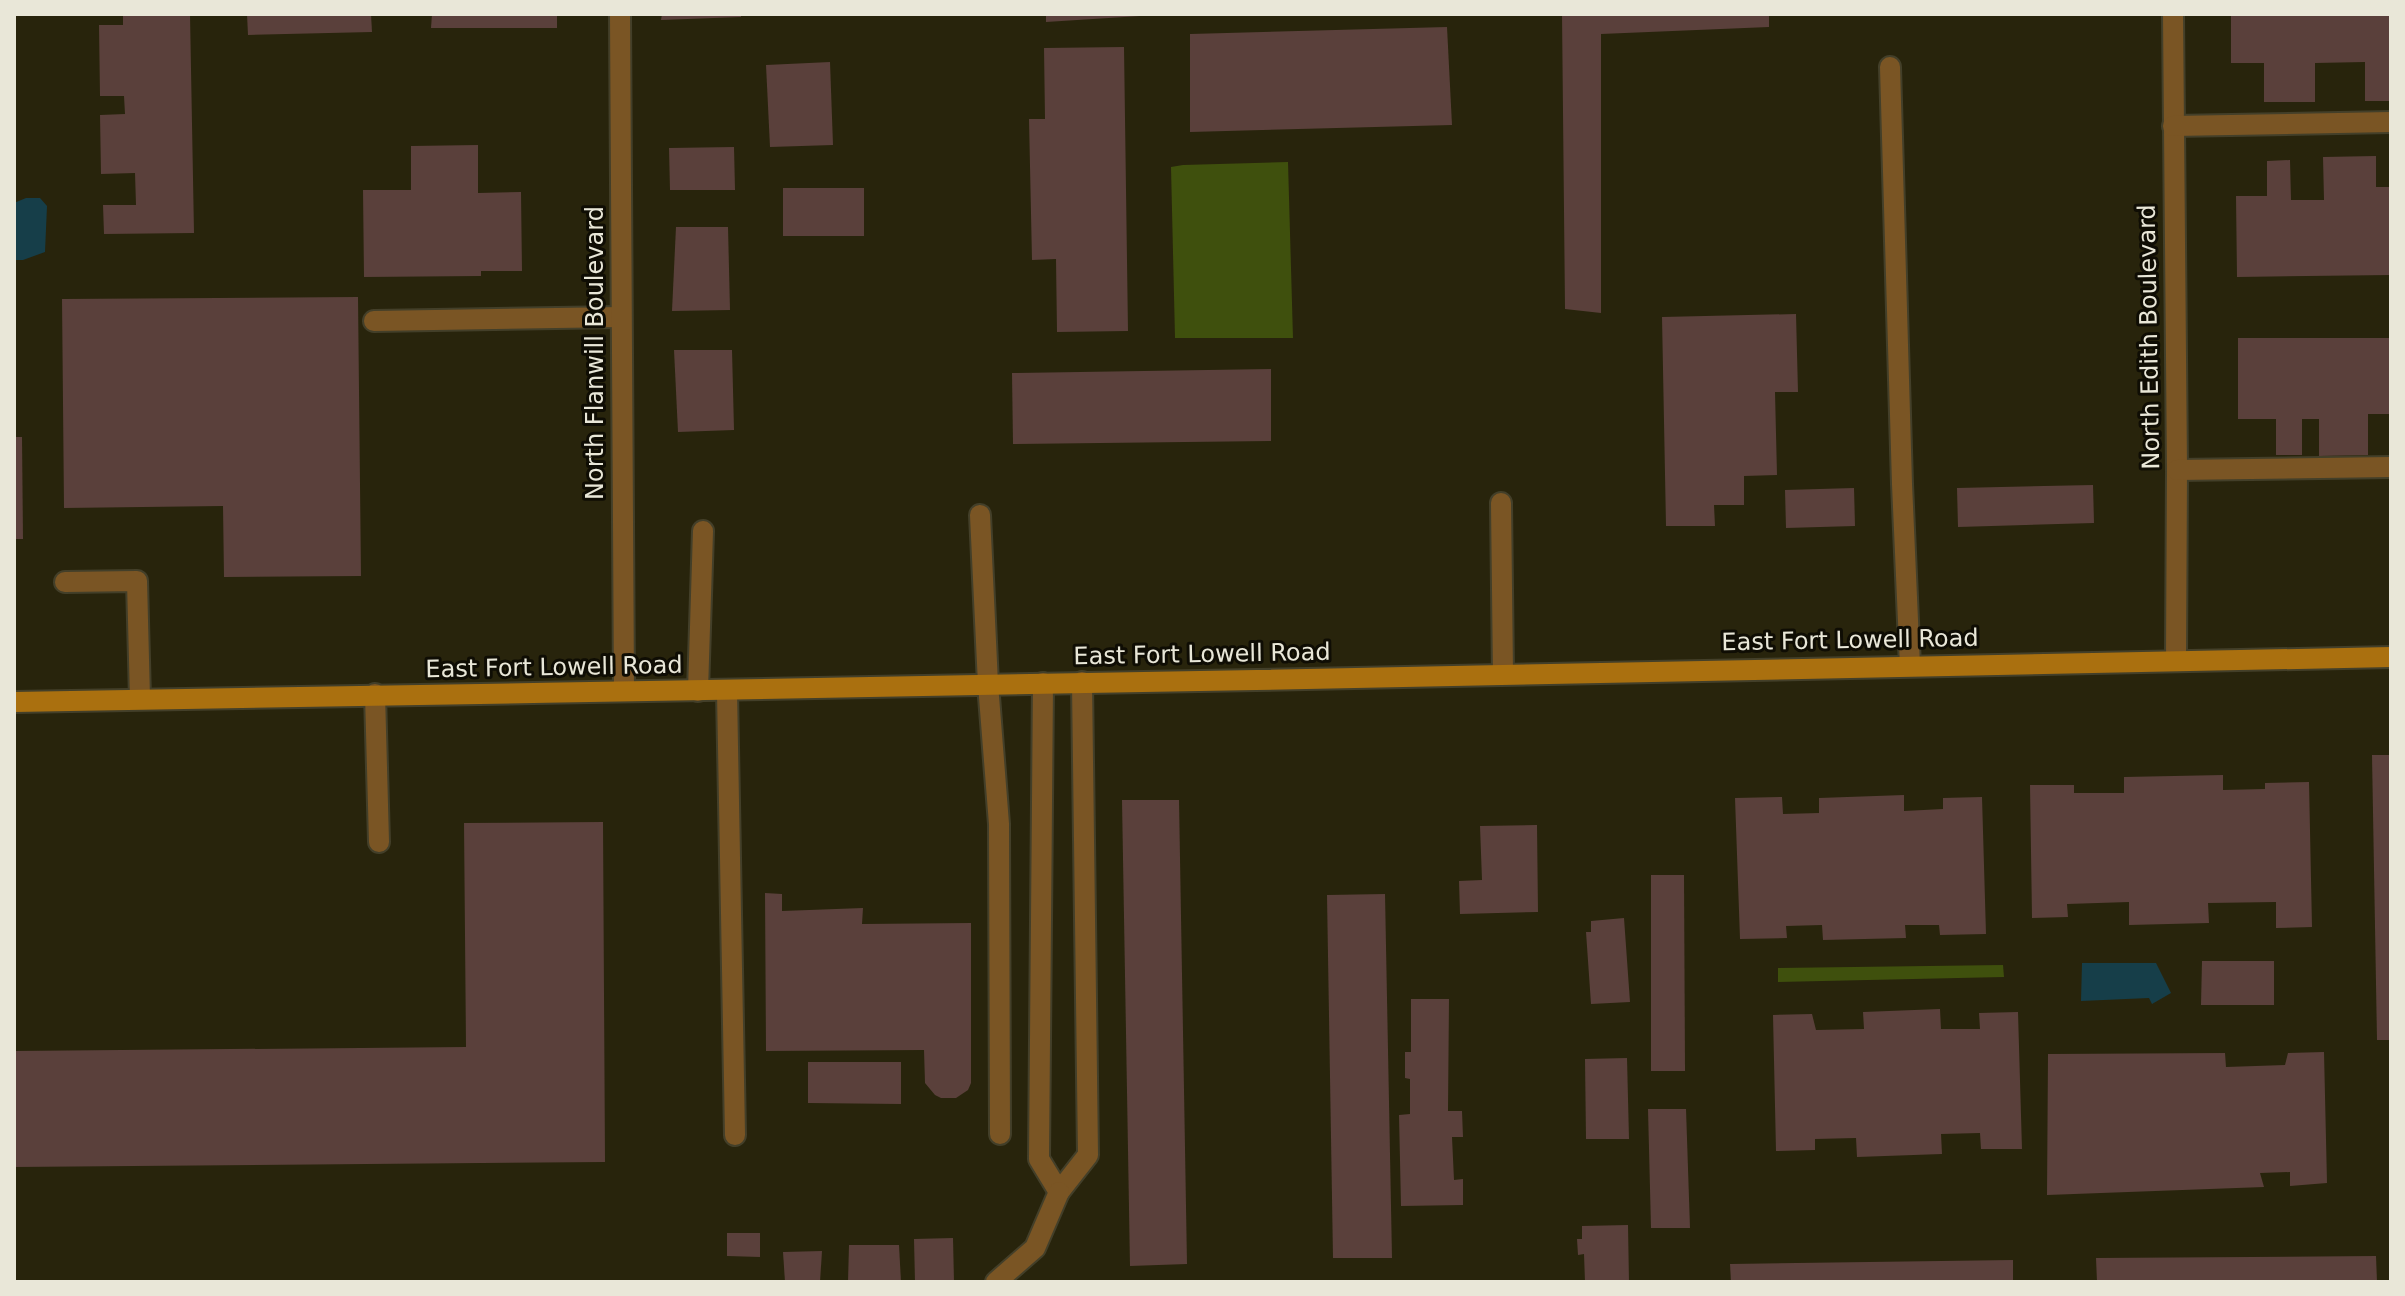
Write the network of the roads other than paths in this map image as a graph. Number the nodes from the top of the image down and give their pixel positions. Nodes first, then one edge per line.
1 (620, 14) edge
2 (2173, 14) edge
3 (1890, 67) dead end
4 (2391, 122) edge
5 (2173, 126) junction
6 (621, 317) junction
7 (374, 321) dead end
8 (2391, 467) edge
9 (2177, 470) junction
10 (1501, 503) dead end
11 (980, 515) dead end
12 (703, 531) dead end
13 (65, 582) dead end
14 (2391, 657) edge
15 (2176, 660) junction
16 (1910, 666) junction
17 (1503, 674) junction
18 (1082, 682) junction
19 (1043, 683) junction
20 (988, 684) junction
21 (624, 691) junction
22 (698, 691) junction
23 (727, 691) junction
24 (375, 694) junction
25 (140, 699) junction
26 (14, 702) edge
27 (379, 842) dead end
28 (1000, 1134) dead end
29 (735, 1135) dead end
30 (1059, 1192) junction
31 (996, 1282) edge

1 - 6 street, North Flanwill Boulevard
2 - 5 street, North Edith Boulevard
3 - 16 street
4 - 5 street
5 - 9 street, North Edith Boulevard
6 - 7 street
6 - 21 street, North Flanwill Boulevard
8 - 9 street
9 - 15 street, North Edith Boulevard
10 - 17 street
11 - 20 street
12 - 22 street
13 - 25 street
14 - 15 main road, East Fort Lowell Road
15 - 16 main road, East Fort Lowell Road
16 - 17 main road, East Fort Lowell Road
17 - 18 main road, East Fort Lowell Road
18 - 19 main road, East Fort Lowell Road
18 - 30 street
19 - 20 main road, East Fort Lowell Road
19 - 30 street
20 - 23 main road, East Fort Lowell Road
20 - 28 street
21 - 22 main road, East Fort Lowell Road
21 - 24 main road, East Fort Lowell Road
22 - 23 main road, East Fort Lowell Road
23 - 29 street
24 - 25 main road, East Fort Lowell Road
24 - 27 street
25 - 26 main road, East Fort Lowell Road
30 - 31 street

